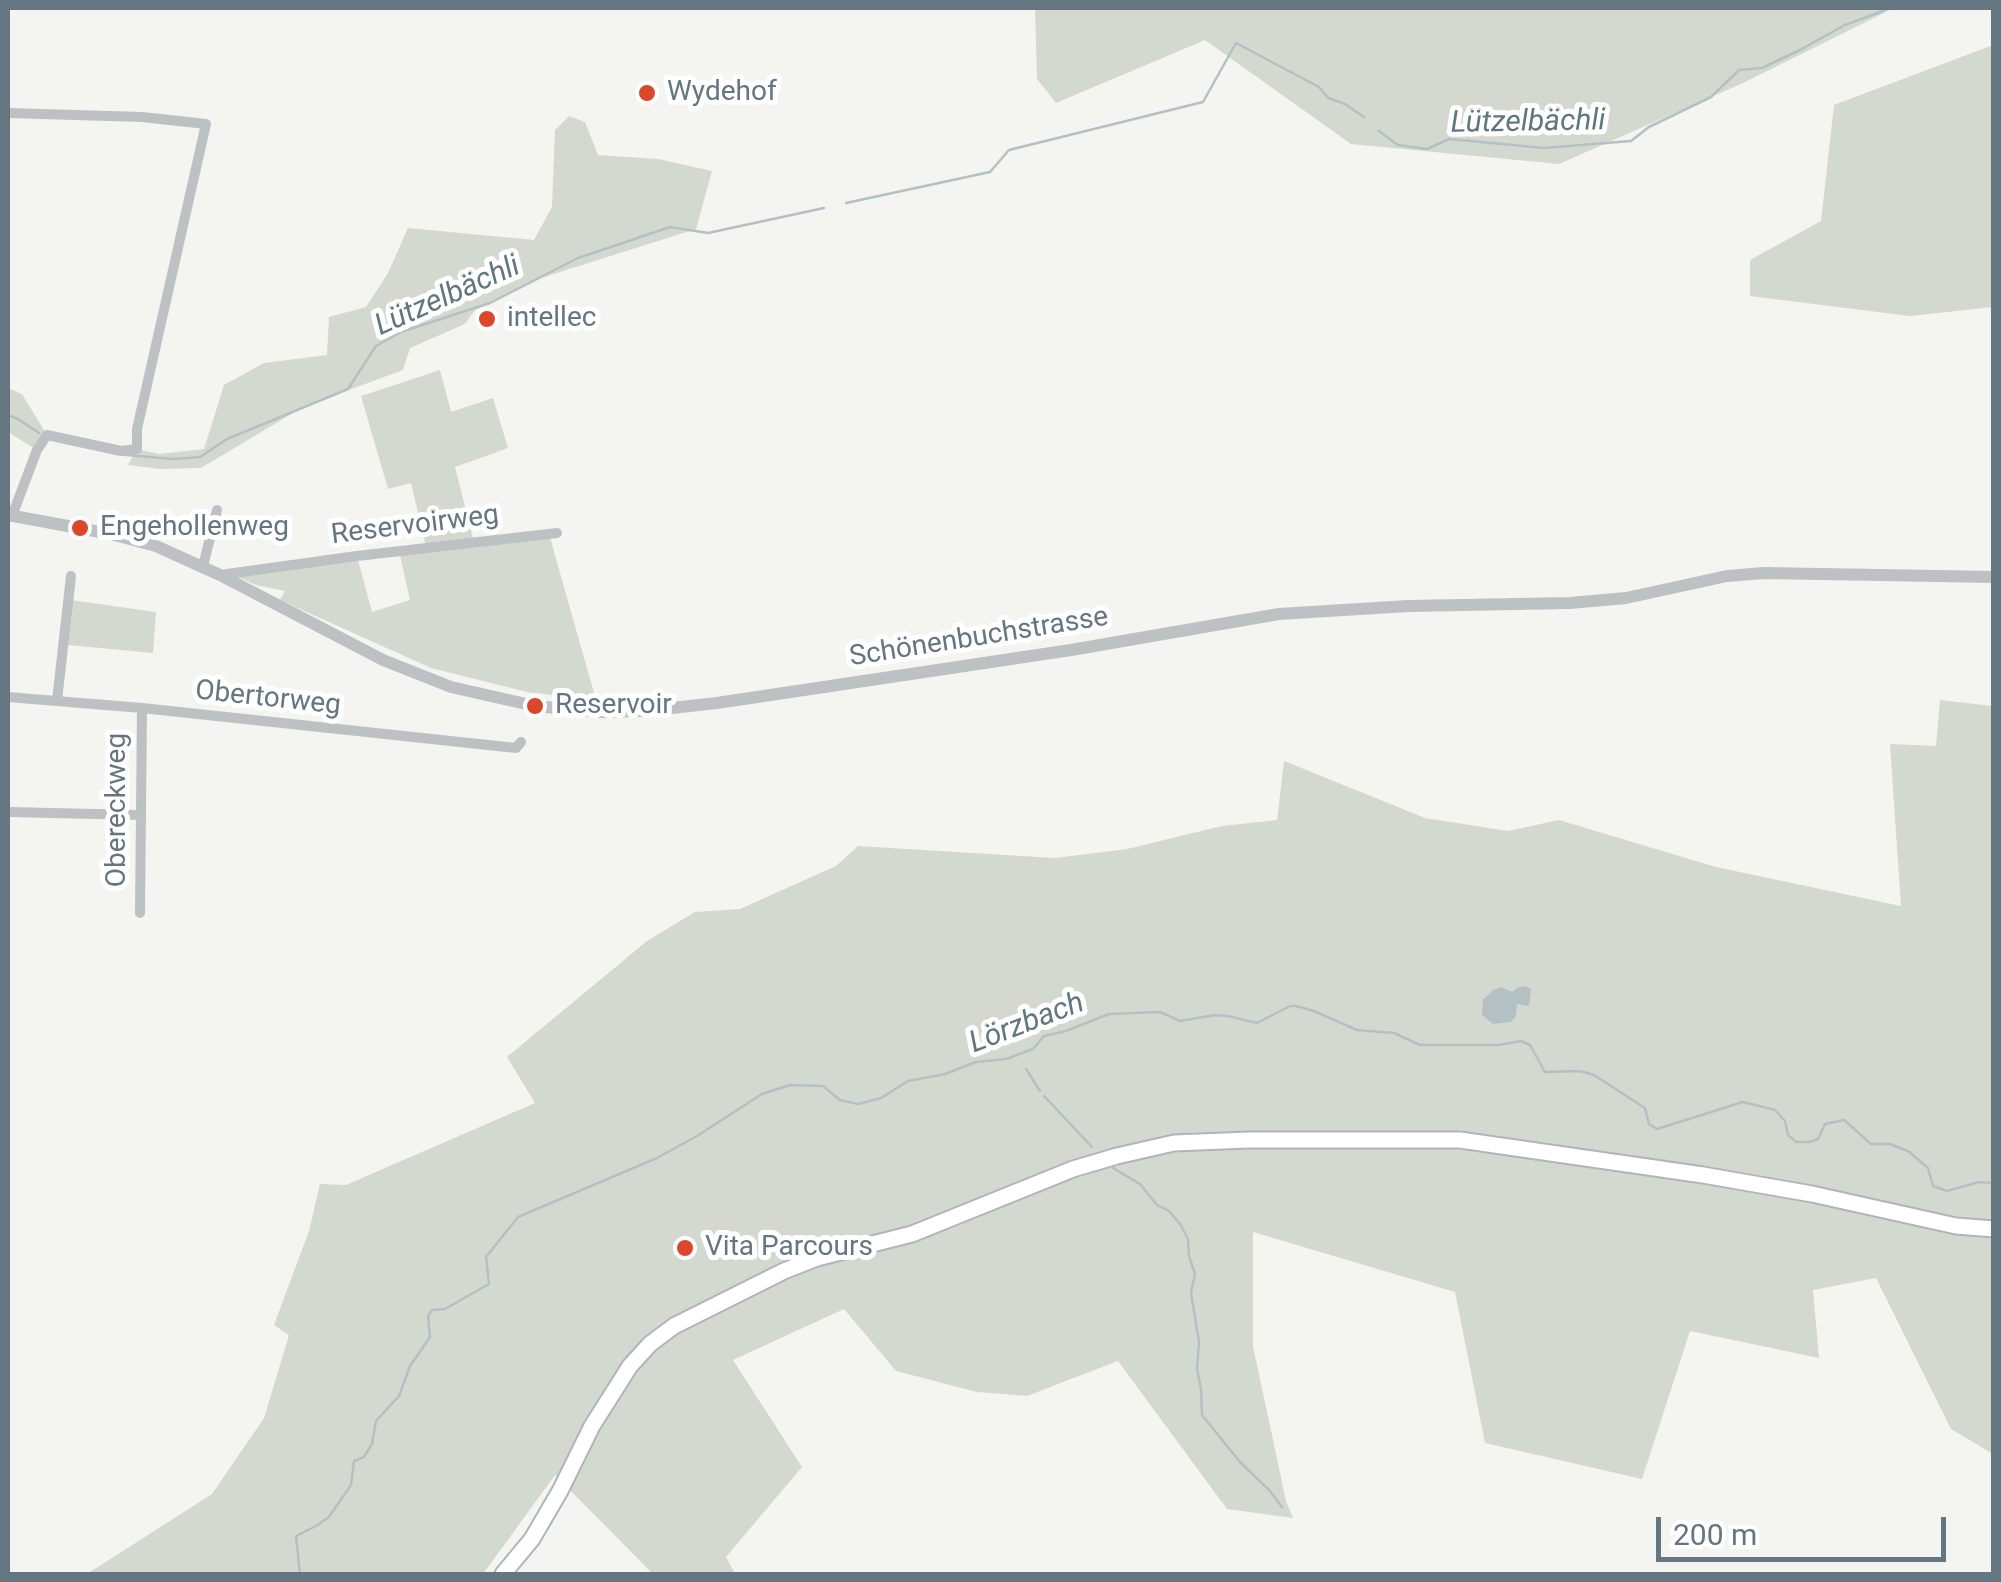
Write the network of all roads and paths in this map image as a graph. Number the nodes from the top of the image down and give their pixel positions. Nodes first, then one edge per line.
1 (8, 114) edge
2 (217, 510) dead end
3 (10, 516) edge
4 (557, 532) dead end
5 (203, 566) junction
6 (220, 575) junction
7 (71, 576) dead end
8 (1994, 576) edge
9 (8, 697) edge
10 (57, 701) junction
11 (142, 708) junction
12 (521, 742) dead end
13 (8, 812) edge
14 (140, 815) junction
15 (140, 912) dead end
16 (1994, 1230) edge
17 (503, 1574) edge

1 - 3 street
2 - 5 street
3 - 5 street, Schönenbuchstrasse
4 - 6 street, Reservoirweg
5 - 6 street, Schönenbuchstrasse
6 - 8 street, Schönenbuchstrasse
7 - 10 street
9 - 10 street, Obertorweg
10 - 11 street, Obertorweg
11 - 12 street, Obertorweg
11 - 14 street, Obereckweg
13 - 14 street
14 - 15 street, Obereckweg
16 - 17 main road

